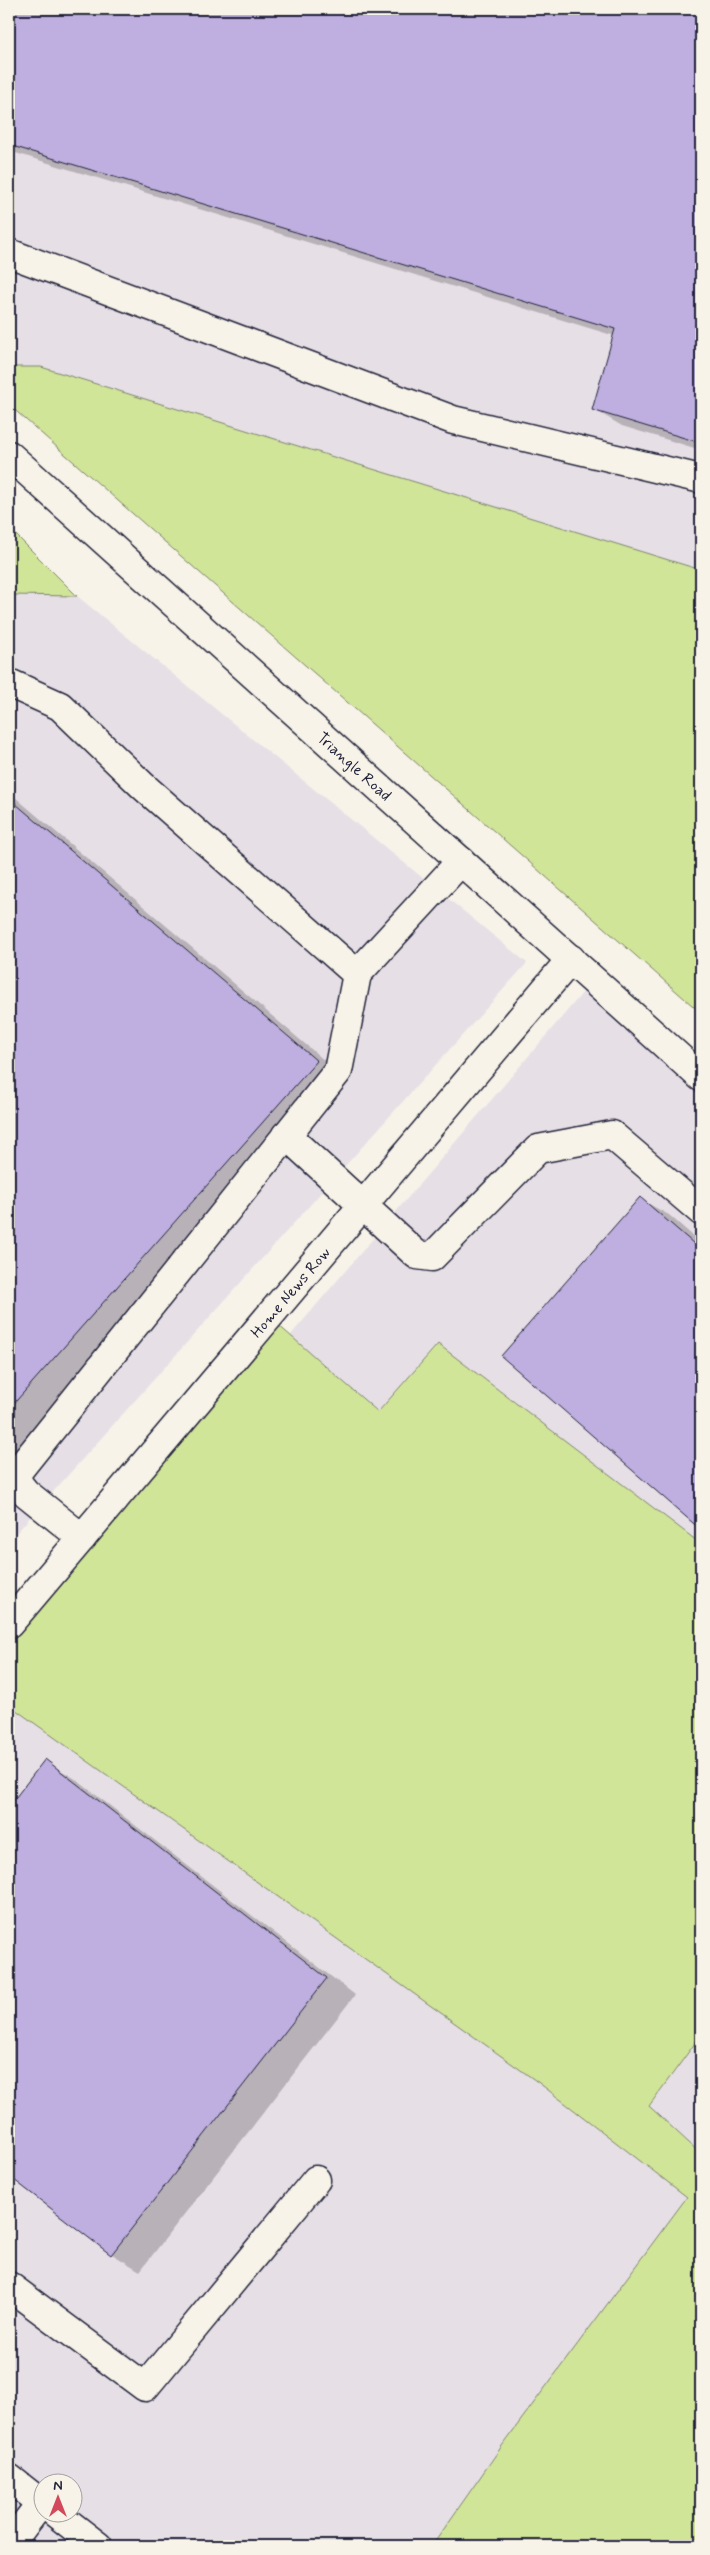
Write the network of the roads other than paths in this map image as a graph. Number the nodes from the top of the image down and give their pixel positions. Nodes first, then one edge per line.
1 (9, 252) edge
2 (9, 456) edge
3 (701, 479) edge
4 (9, 683) edge
5 (461, 861) junction
6 (570, 959) junction
7 (357, 974) junction
8 (701, 1077) edge
9 (286, 1135) junction
10 (362, 1205) junction
11 (701, 1211) edge
12 (82, 1538) junction
13 (9, 1624) edge
14 (316, 2180) dead end
15 (9, 2286) edge
16 (9, 2478) edge
17 (32, 2495) edge
18 (32, 2521) edge
19 (67, 2522) edge
20 (9, 2545) edge
21 (98, 2546) edge

1 - 3 street
2 - 5 street, Triangle Road
4 - 7 street
5 - 6 street, Triangle Road
5 - 7 street
6 - 8 street, Triangle Road
6 - 10 street, Home News Row
7 - 9 street
9 - 10 street
9 - 12 street
10 - 11 street
10 - 12 street, Home News Row
12 - 13 street, Home News Row
14 - 15 street
16 - 17 street
18 - 20 street
19 - 21 street

